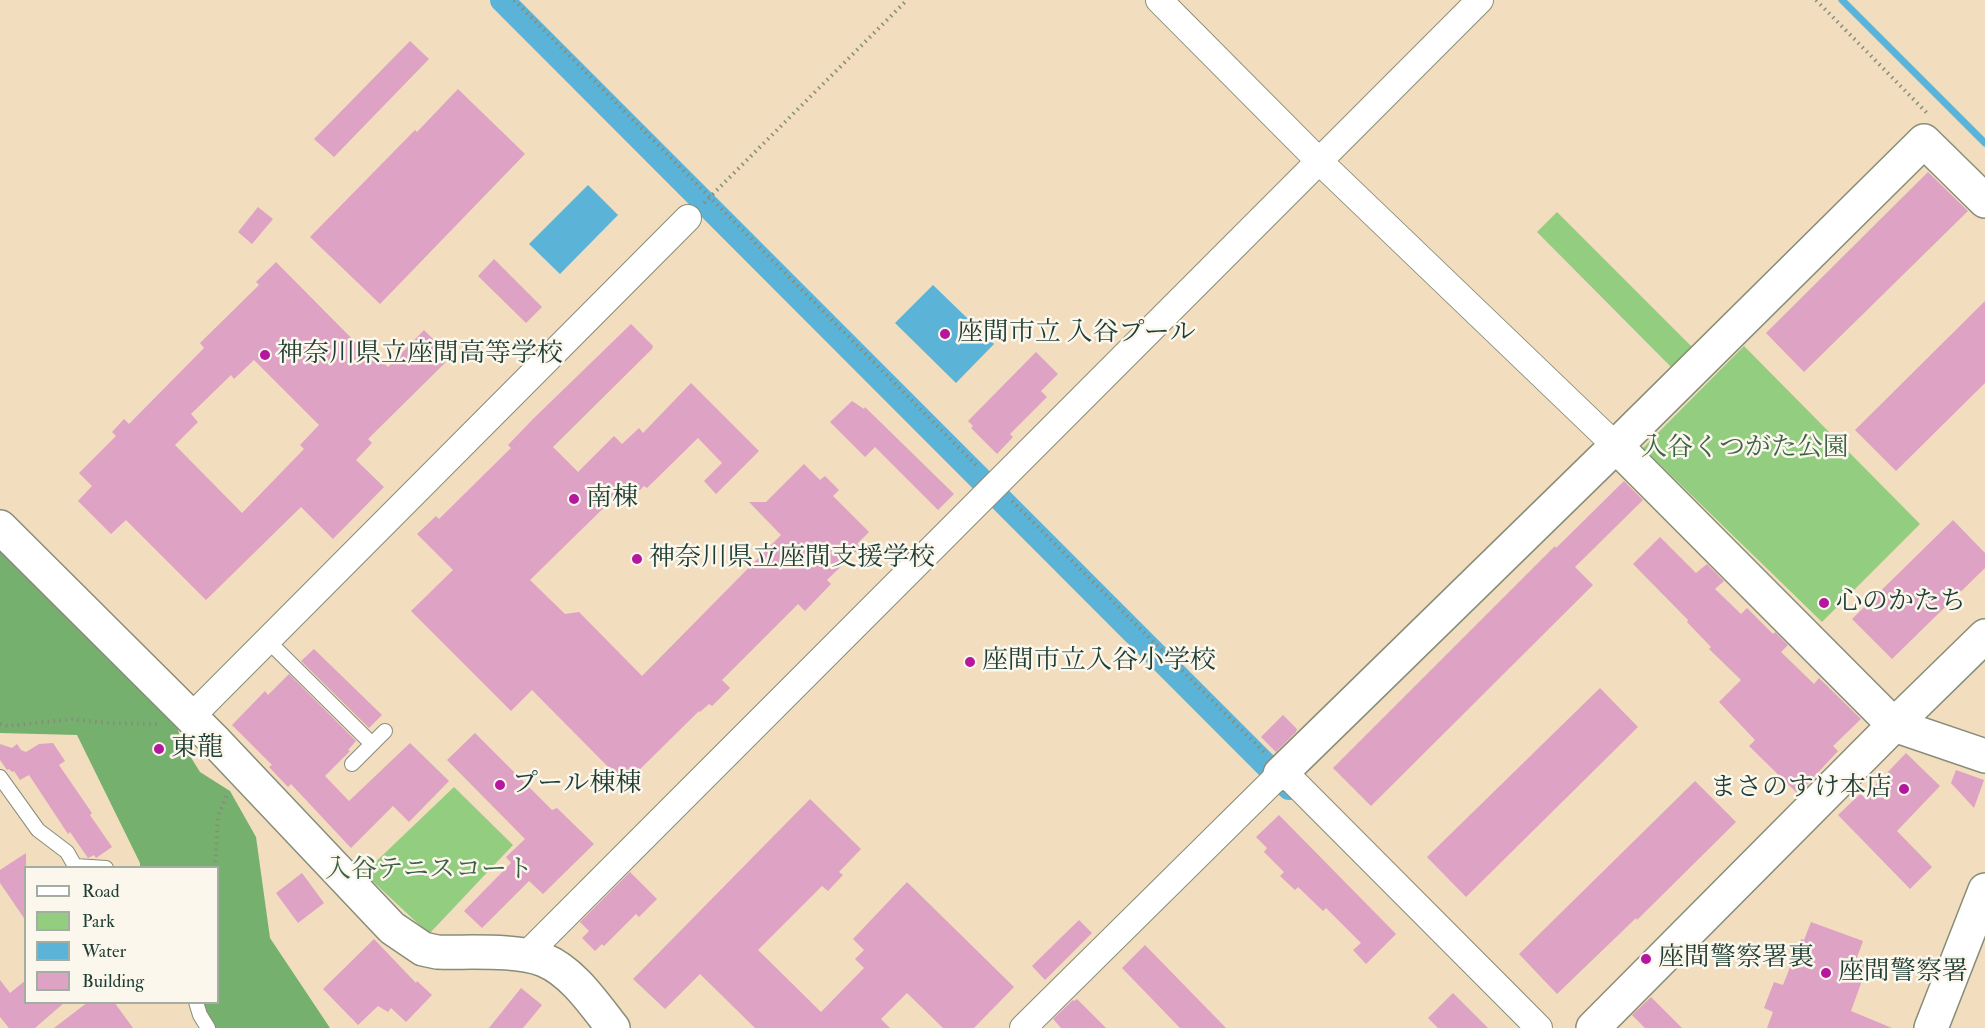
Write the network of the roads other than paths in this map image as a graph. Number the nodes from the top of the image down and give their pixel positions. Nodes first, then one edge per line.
1 (1159, 0) edge
2 (1480, 0) edge
3 (1320, 161) junction
4 (1985, 201) edge
5 (688, 218) dead end
6 (1616, 446) junction
7 (0, 527) edge
8 (1985, 636) edge
9 (268, 641) junction
10 (191, 717) junction
11 (1894, 725) junction
12 (385, 731) dead end
13 (372, 744) junction
14 (1985, 756) edge
15 (351, 764) dead end
16 (0, 777) edge
17 (1276, 778) junction
18 (75, 866) edge
19 (1985, 890) edge
20 (526, 955) junction
21 (197, 1004) edge
22 (1941, 1023) edge
23 (1036, 1024) edge
24 (208, 1028) edge
25 (613, 1028) edge
26 (1539, 1028) edge
27 (1593, 1028) edge

1 - 3 street
2 - 3 street
3 - 6 street
3 - 20 street
4 - 6 street
5 - 9 street
6 - 11 street
6 - 17 street
7 - 10 street
8 - 11 street
9 - 10 street
9 - 13 lane
10 - 20 street
11 - 14 street
11 - 27 street
12 - 13 lane
13 - 15 lane
16 - 18 lane
17 - 23 street
17 - 26 street
19 - 22 street
20 - 25 street
21 - 24 lane

